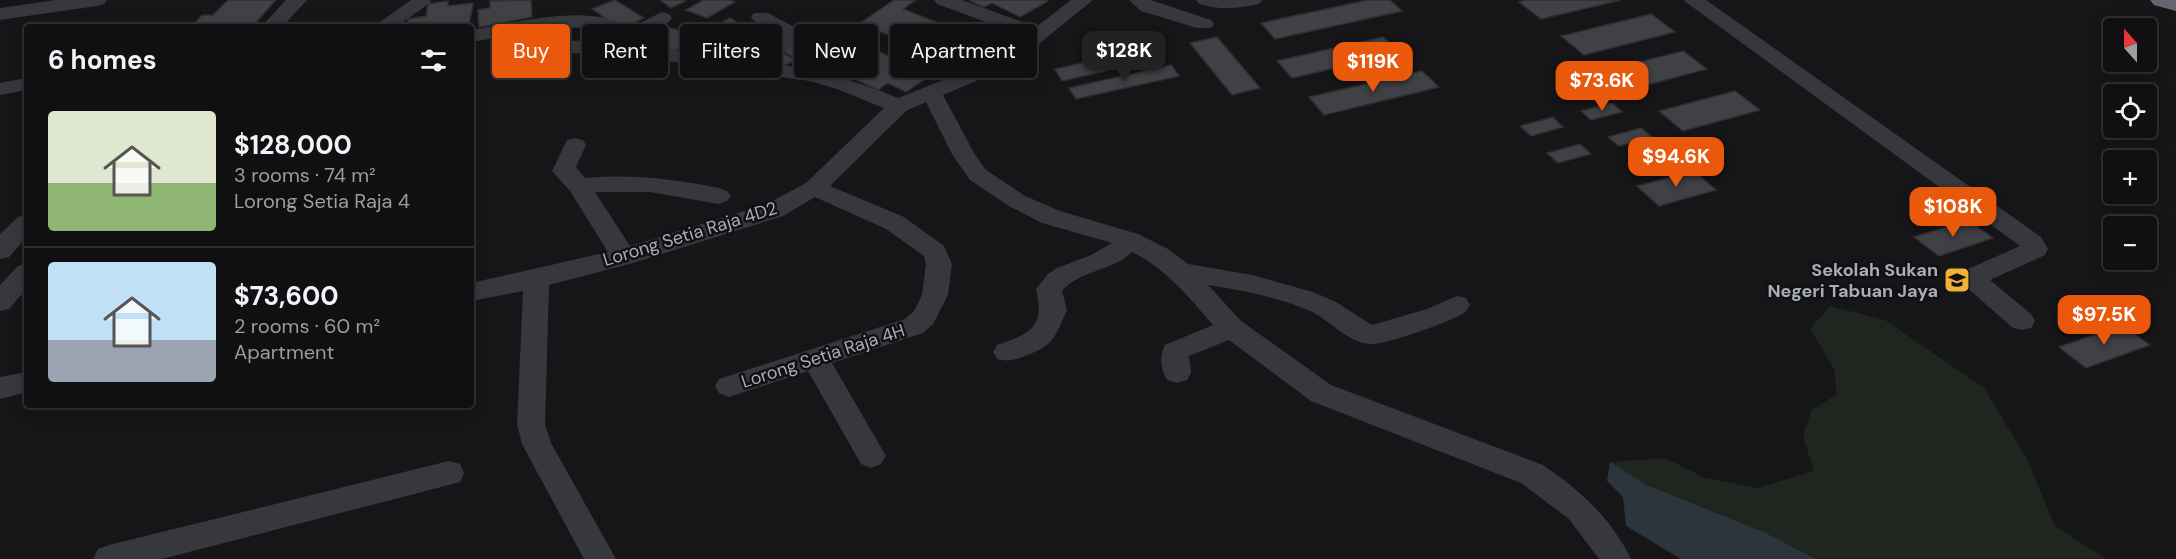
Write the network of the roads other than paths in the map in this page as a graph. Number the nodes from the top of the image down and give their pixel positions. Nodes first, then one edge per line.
1 (97, 0) edge
2 (297, 0) edge
3 (584, 0) edge
4 (944, 0) edge
5 (1083, 0) edge
6 (1139, 0) edge
7 (1206, 0) edge
8 (1252, 0) edge
9 (1693, 0) edge
10 (2163, 0) edge
11 (421, 2) dead end
12 (2176, 3) edge
13 (0, 14) edge
14 (761, 17) dead end
15 (662, 18) dead end
16 (565, 22) junction
17 (275, 24) edge
18 (388, 24) edge
19 (551, 24) edge
20 (605, 24) edge
21 (653, 24) edge
22 (774, 24) edge
23 (1204, 24) dead end
24 (782, 28) edge
25 (492, 33) edge
26 (1040, 35) junction
27 (474, 36) edge
28 (782, 45) edge
29 (782, 71) edge
30 (24, 85) edge
31 (0, 89) edge
32 (931, 92) junction
33 (898, 106) junction
34 (575, 145) dead end
35 (579, 186) junction
36 (814, 188) junction
37 (719, 196) dead end
38 (24, 226) edge
39 (1129, 240) junction
40 (0, 254) edge
41 (624, 256) junction
42 (24, 272) edge
43 (1182, 272) junction
44 (24, 275) edge
45 (536, 279) junction
46 (474, 291) edge
47 (0, 302) edge
48 (1457, 305) dead end
49 (2022, 321) dead end
50 (1232, 328) junction
51 (1007, 352) dead end
52 (815, 358) junction
53 (1177, 373) dead end
54 (24, 383) edge
55 (729, 386) dead end
56 (0, 388) edge
57 (871, 456) dead end
58 (449, 473) dead end
59 (109, 559) edge
60 (600, 559) edge
61 (1615, 559) edge

1 - 13 street
2 - 17 street
3 - 16 street
4 - 26 street
5 - 26 street
6 - 23 street
7 - 8 street
9 - 49 street
10 - 12 highway
11 - 18 street
14 - 22 street
15 - 21 street
16 - 19 street
16 - 20 street
24 - 28 street
25 - 27 street
26 - 32 street
29 - 33 street
30 - 31 street
32 - 33 street
32 - 39 street
33 - 36 street, Lorong Setia Raja 4D2
34 - 35 street
35 - 37 street
35 - 41 street
36 - 41 street, Lorong Setia Raja 4D2
36 - 52 street, Lorong Setia Raja 4H
38 - 40 street
39 - 43 street
39 - 51 street
40 - 42 street
41 - 45 street, Lorong Setia Raja 4D2
43 - 48 street
43 - 50 street
44 - 47 street
45 - 46 street, Lorong Setia Raja 4D2
45 - 60 street
50 - 53 street
50 - 61 street
52 - 55 street, Lorong Setia Raja 4H
52 - 57 street
54 - 56 street
58 - 59 street

